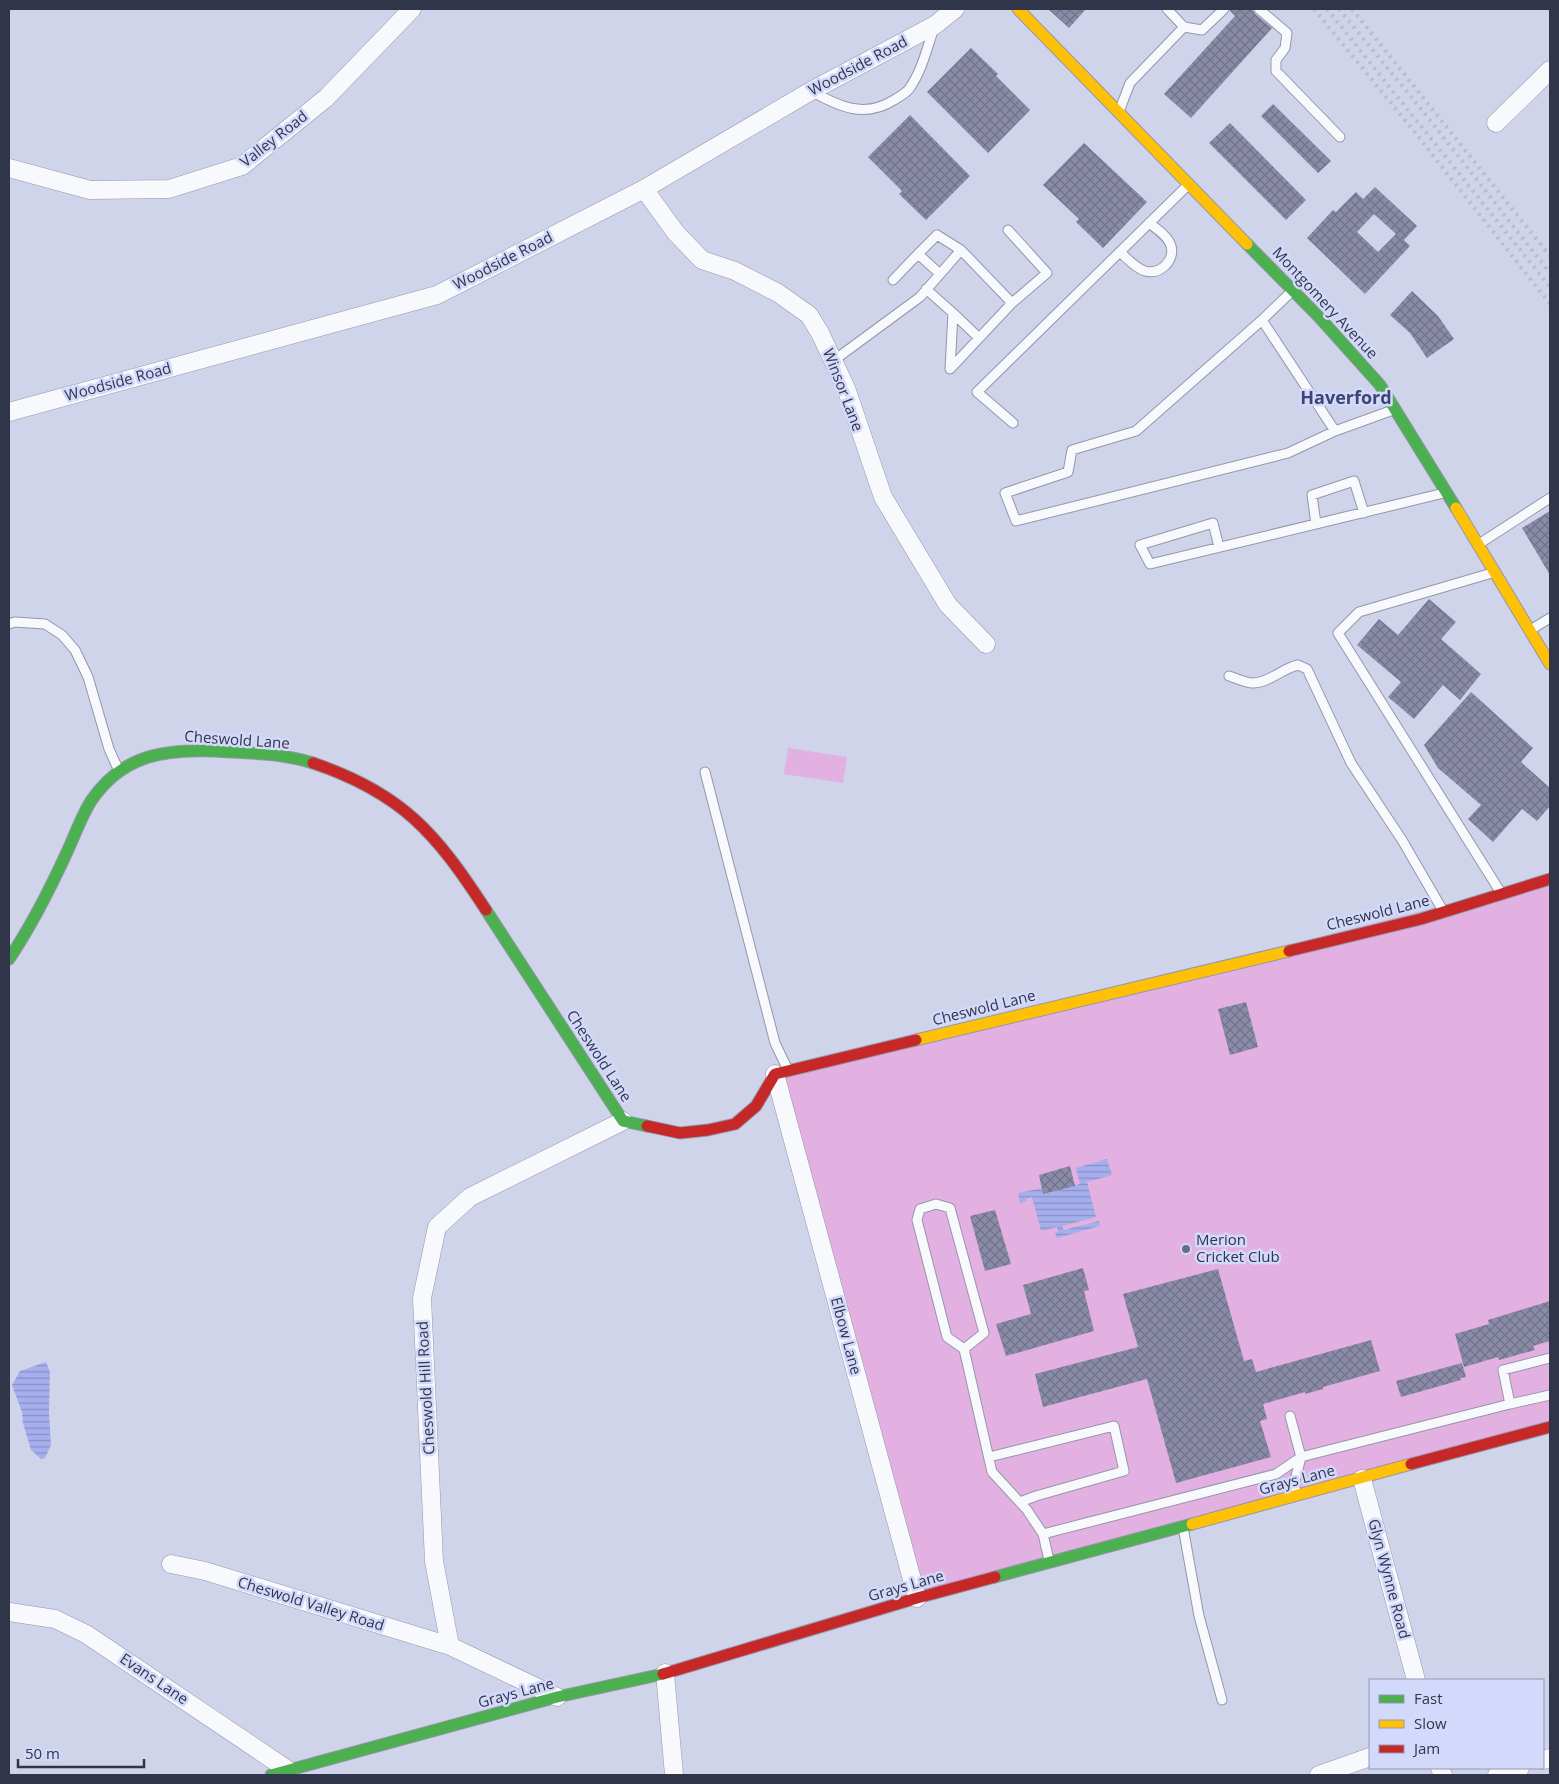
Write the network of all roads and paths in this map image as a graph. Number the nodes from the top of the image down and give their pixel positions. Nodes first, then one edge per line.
1 (412, 9) edge
2 (955, 9) edge
3 (1018, 9) edge
4 (1167, 9) edge
5 (1224, 9) edge
6 (1259, 9) edge
7 (935, 24) junction
8 (1184, 27) junction
9 (1550, 70) edge
10 (811, 91) junction
11 (1118, 111) junction
12 (1496, 123) dead end
13 (1340, 137) dead end
14 (9, 168) edge
15 (1189, 184) junction
16 (644, 190) junction
17 (1149, 223) junction
18 (1008, 230) dead end
19 (961, 250) junction
20 (1120, 252) junction
21 (918, 254) junction
22 (940, 274) junction
23 (893, 280) dead end
24 (926, 289) junction
25 (1293, 290) junction
26 (1012, 303) junction
27 (953, 313) junction
28 (1262, 320) junction
29 (979, 338) junction
30 (833, 361) junction
31 (1395, 409) junction
32 (9, 412) edge
33 (1013, 423) dead end
34 (1335, 431) junction
35 (1447, 493) junction
36 (1550, 498) edge
37 (1364, 513) junction
38 (1316, 524) junction
39 (1479, 544) junction
40 (1219, 547) junction
41 (1495, 572) junction
42 (1550, 618) edge
43 (9, 624) edge
44 (1530, 631) junction
45 (986, 644) dead end
46 (1550, 664) edge
47 (1229, 676) dead end
48 (119, 772) junction
49 (705, 772) dead end
50 (1550, 879) edge
51 (1501, 894) junction
52 (1444, 912) junction
53 (9, 960) edge
54 (782, 1072) junction
55 (623, 1121) junction
56 (964, 1349) junction
57 (1550, 1358) edge
58 (1550, 1395) edge
59 (1510, 1404) junction
60 (1290, 1416) dead end
61 (1550, 1427) edge
62 (989, 1457) junction
63 (1301, 1457) junction
64 (1362, 1479) junction
65 (1297, 1496) junction
66 (1020, 1502) junction
67 (1183, 1527) junction
68 (1043, 1534) junction
69 (1050, 1562) junction
70 (171, 1564) dead end
71 (917, 1598) junction
72 (9, 1612) edge
73 (450, 1646) junction
74 (665, 1673) junction
75 (1416, 1679) edge
76 (557, 1697) junction
77 (1222, 1700) dead end
78 (1369, 1757) edge
79 (1517, 1769) edge
80 (288, 1770) junction
81 (271, 1775) edge
82 (674, 1775) edge
83 (1319, 1775) edge
84 (1497, 1775) edge

1 - 14 street, Valley Road
2 - 7 street, Woodside Road
3 - 11 street, Montgomery Avenue
4 - 8 lane
5 - 8 lane
6 - 13 lane
7 - 10 street, Woodside Road
7 - 10 lane
8 - 11 lane
9 - 12 street
10 - 16 street, Woodside Road
11 - 15 street, Montgomery Avenue
15 - 17 lane
15 - 25 street, Montgomery Avenue
16 - 30 street, Winsor Lane
16 - 32 street, Woodside Road
17 - 20 lane
17 - 20 lane
18 - 26 lane
19 - 21 lane
19 - 22 lane
19 - 26 lane
20 - 33 lane
21 - 22 lane
21 - 23 lane
22 - 24 lane
24 - 27 lane
24 - 30 lane
25 - 28 lane
25 - 31 street, Montgomery Avenue
26 - 29 lane
27 - 29 lane
27 - 29 lane
28 - 34 lane
28 - 34 lane
30 - 45 street, Winsor Lane
31 - 34 lane
31 - 35 street, Montgomery Avenue
35 - 37 lane
35 - 39 street, Montgomery Avenue
36 - 39 lane
37 - 38 lane
37 - 38 lane
38 - 40 lane
39 - 41 street, Montgomery Avenue
40 - 40 lane
41 - 44 street, Montgomery Avenue
41 - 51 lane
42 - 44 lane
43 - 48 lane
44 - 46 street, Montgomery Avenue
47 - 52 lane
48 - 53 street, Cheswold Lane
48 - 55 street, Cheswold Lane
49 - 54 lane
50 - 51 street, Cheswold Lane
51 - 52 street, Cheswold Lane
52 - 54 street, Cheswold Lane
54 - 55 street, Cheswold Lane
54 - 71 street, Elbow Lane
55 - 73 street, Cheswold Hill Road
56 - 56 lane
56 - 62 lane
57 - 59 lane
58 - 59 lane
59 - 63 lane
60 - 63 lane
61 - 64 street, Grays Lane
62 - 66 lane
62 - 66 lane
63 - 65 lane
63 - 68 lane
64 - 65 street, Grays Lane
64 - 75 street, Glyn Wynne Road
65 - 67 street, Grays Lane
66 - 68 lane
67 - 69 street, Grays Lane
67 - 77 lane
68 - 69 lane
69 - 71 street, Grays Lane
70 - 73 street, Cheswold Valley Road
71 - 74 street, Grays Lane
72 - 80 street, Evans Lane
73 - 76 street
74 - 76 street, Grays Lane
74 - 82 street
76 - 80 street, Grays Lane
78 - 83 street
79 - 84 street
80 - 81 street, Grays Lane

